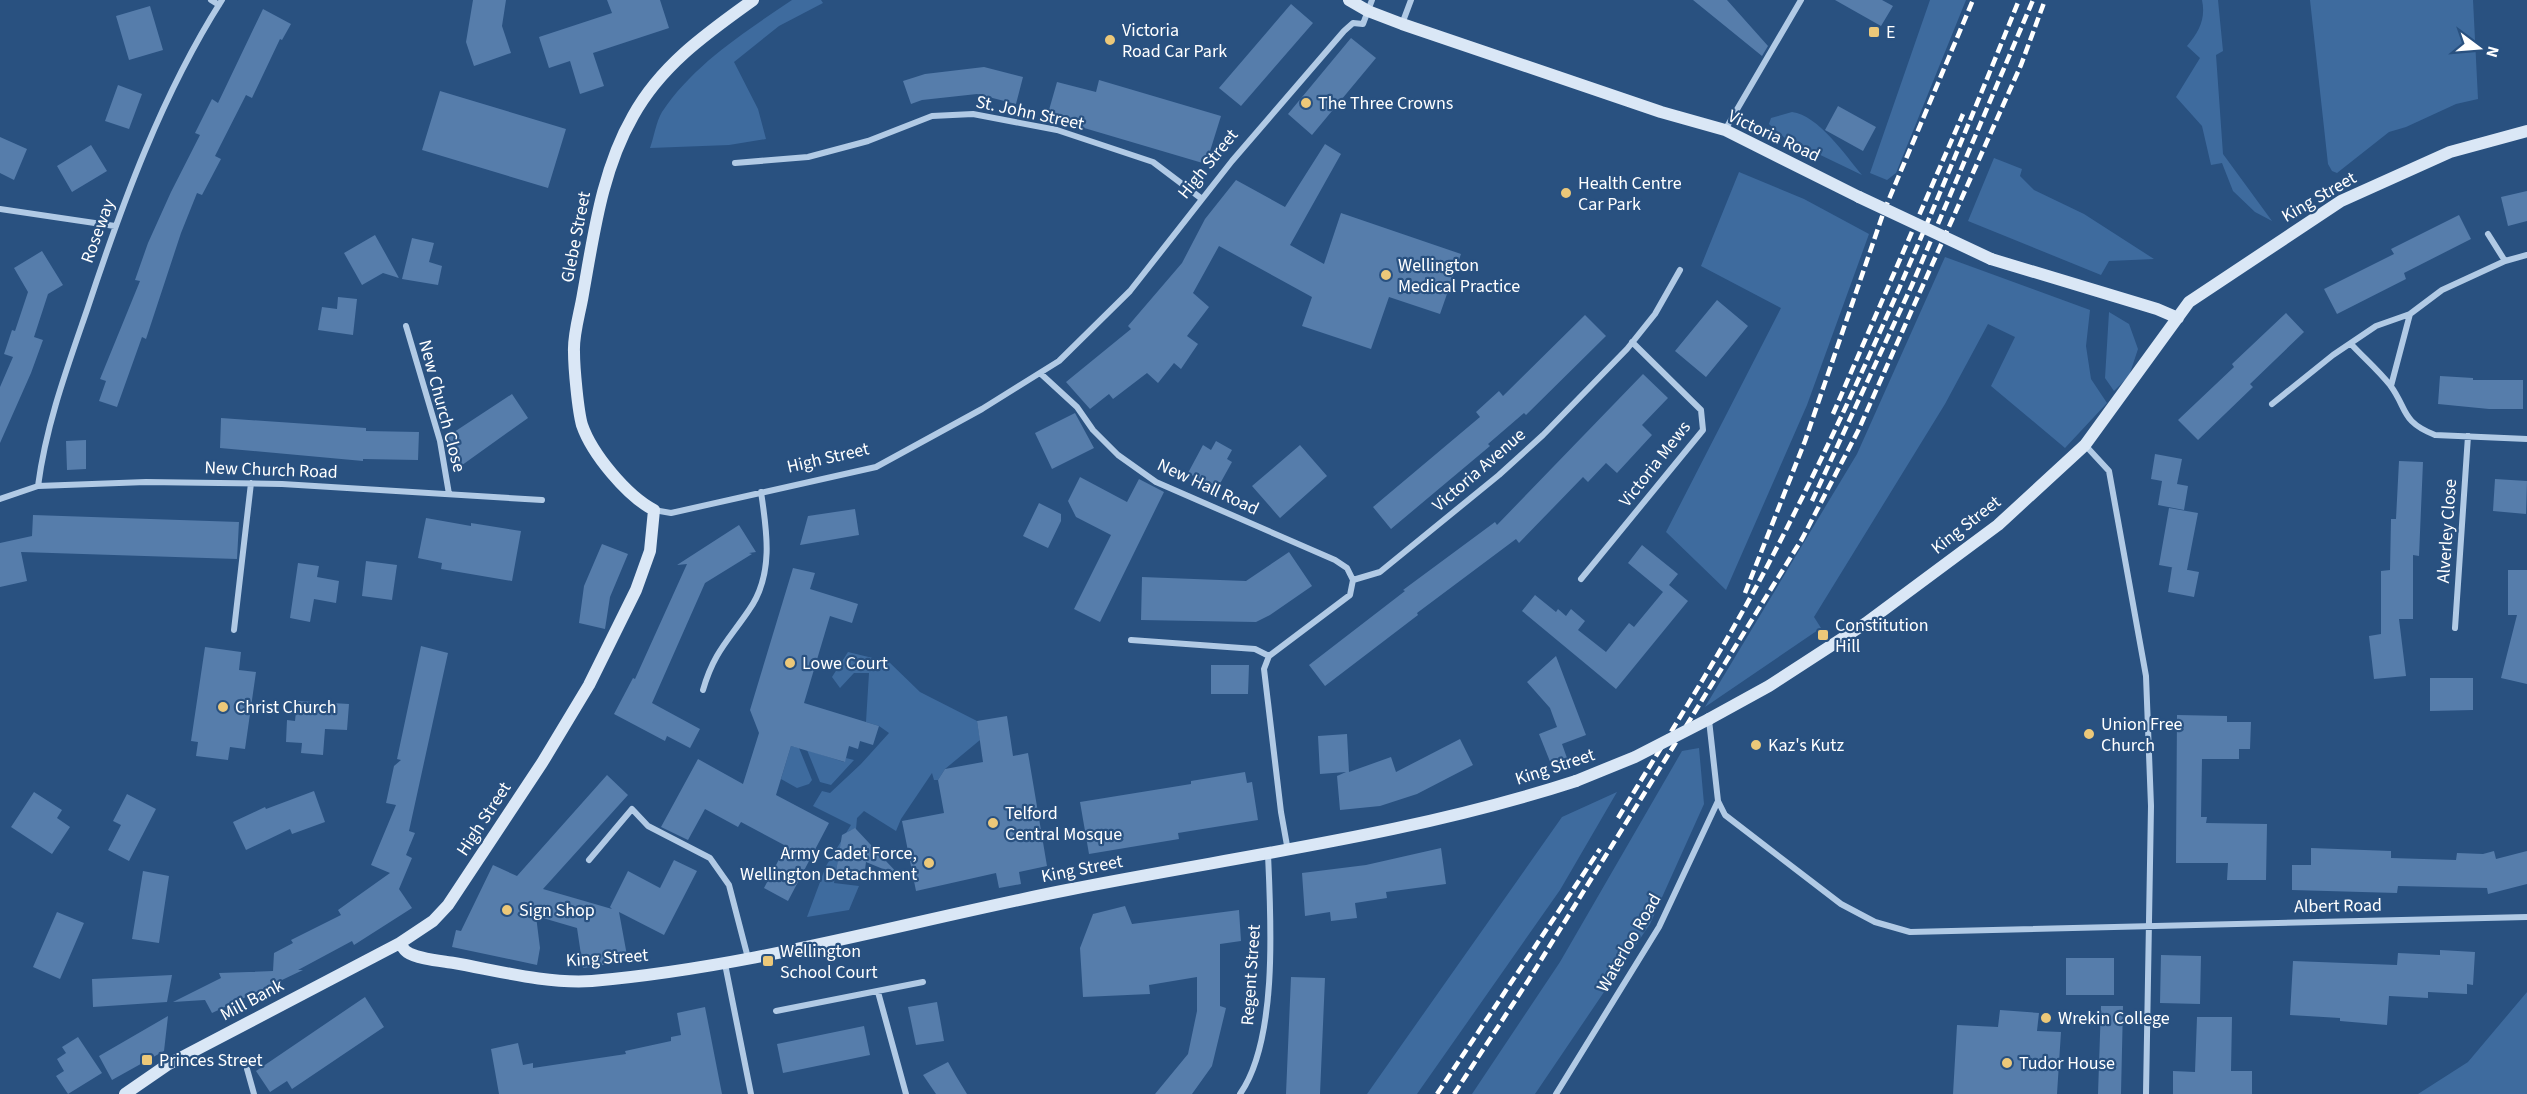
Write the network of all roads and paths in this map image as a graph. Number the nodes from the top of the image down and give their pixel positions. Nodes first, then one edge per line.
1 (211, 0) edge
2 (753, 0) edge
3 (1349, 0) edge
4 (1412, 0) edge
5 (1801, 0) edge
6 (221, 2) edge
7 (1370, 6) edge
8 (1402, 24) junction
9 (1725, 130) junction
10 (2527, 131) edge
11 (735, 163) dead end
12 (1202, 199) junction
13 (0, 209) edge
14 (115, 226) junction
15 (2488, 234) dead end
16 (2527, 255) edge
17 (2505, 261) junction
18 (1680, 270) dead end
19 (2410, 314) junction
20 (2178, 318) junction
21 (406, 326) dead end
22 (1632, 342) junction
23 (2351, 344) junction
24 (1040, 373) junction
25 (2391, 386) junction
26 (2272, 404) dead end
27 (2468, 436) junction
28 (2527, 439) edge
29 (2085, 445) junction
30 (251, 483) junction
31 (38, 486) junction
32 (761, 492) junction
33 (449, 494) junction
34 (0, 499) edge
35 (542, 500) dead end
36 (654, 510) junction
37 (1581, 579) dead end
38 (1353, 580) junction
39 (2455, 628) dead end
40 (234, 630) dead end
41 (1131, 640) dead end
42 (1269, 656) junction
43 (703, 690) dead end
44 (1709, 719) junction
45 (1718, 801) junction
46 (1288, 851) junction
47 (1268, 855) junction
48 (589, 860) dead end
49 (2527, 917) edge
50 (2150, 924) junction
51 (400, 943) junction
52 (748, 958) junction
53 (725, 963) junction
54 (923, 982) dead end
55 (878, 992) junction
56 (776, 1011) dead end
57 (247, 1069) dead end
58 (125, 1094) edge
59 (254, 1094) edge
60 (751, 1094) edge
61 (906, 1094) edge
62 (1240, 1094) edge
63 (1556, 1094) edge
64 (2146, 1094) edge

1 - 6 street
2 - 36 street, Glebe Street
3 - 7 street, Victoria Road
4 - 8 street
5 - 9 street
6 - 14 street, Roseway
7 - 8 street, Victoria Road
7 - 12 street, High Street
8 - 9 street, Victoria Road
9 - 20 street, Victoria Road, bridge
10 - 20 street, King Street
11 - 12 street, St. John Street
12 - 24 street, High Street
13 - 14 street
14 - 31 street, Roseway
15 - 17 street
16 - 17 street
17 - 19 street
18 - 22 street, Victoria Avenue
19 - 23 street
19 - 25 street
20 - 29 street, King Street
21 - 33 street, New Church Close
22 - 37 street, Victoria Mews
22 - 38 street, Victoria Avenue
23 - 25 street
23 - 26 street
24 - 32 street, High Street
24 - 38 street, New Hall Road
25 - 27 street
27 - 28 street
27 - 39 street, Alverley Close
29 - 44 street, King Street
29 - 50 street
30 - 31 street, New Church Road
30 - 33 street, New Church Road
30 - 40 street
31 - 34 street, New Church Road
32 - 36 street, High Street
32 - 43 street
33 - 35 street, New Church Road
36 - 51 street, High Street
38 - 42 street
41 - 42 street
42 - 46 street
44 - 45 street
44 - 46 street, King Street, bridge
45 - 50 street
45 - 63 street, Waterloo Road
46 - 47 street, King Street
47 - 52 street, King Street
47 - 62 street, Regent Street
48 - 52 street
49 - 50 street, Albert Road
50 - 64 street
51 - 53 street, King Street
51 - 58 street, Mill Bank
52 - 53 street, King Street
53 - 60 street
54 - 55 street
55 - 56 street
55 - 61 street
57 - 59 street

